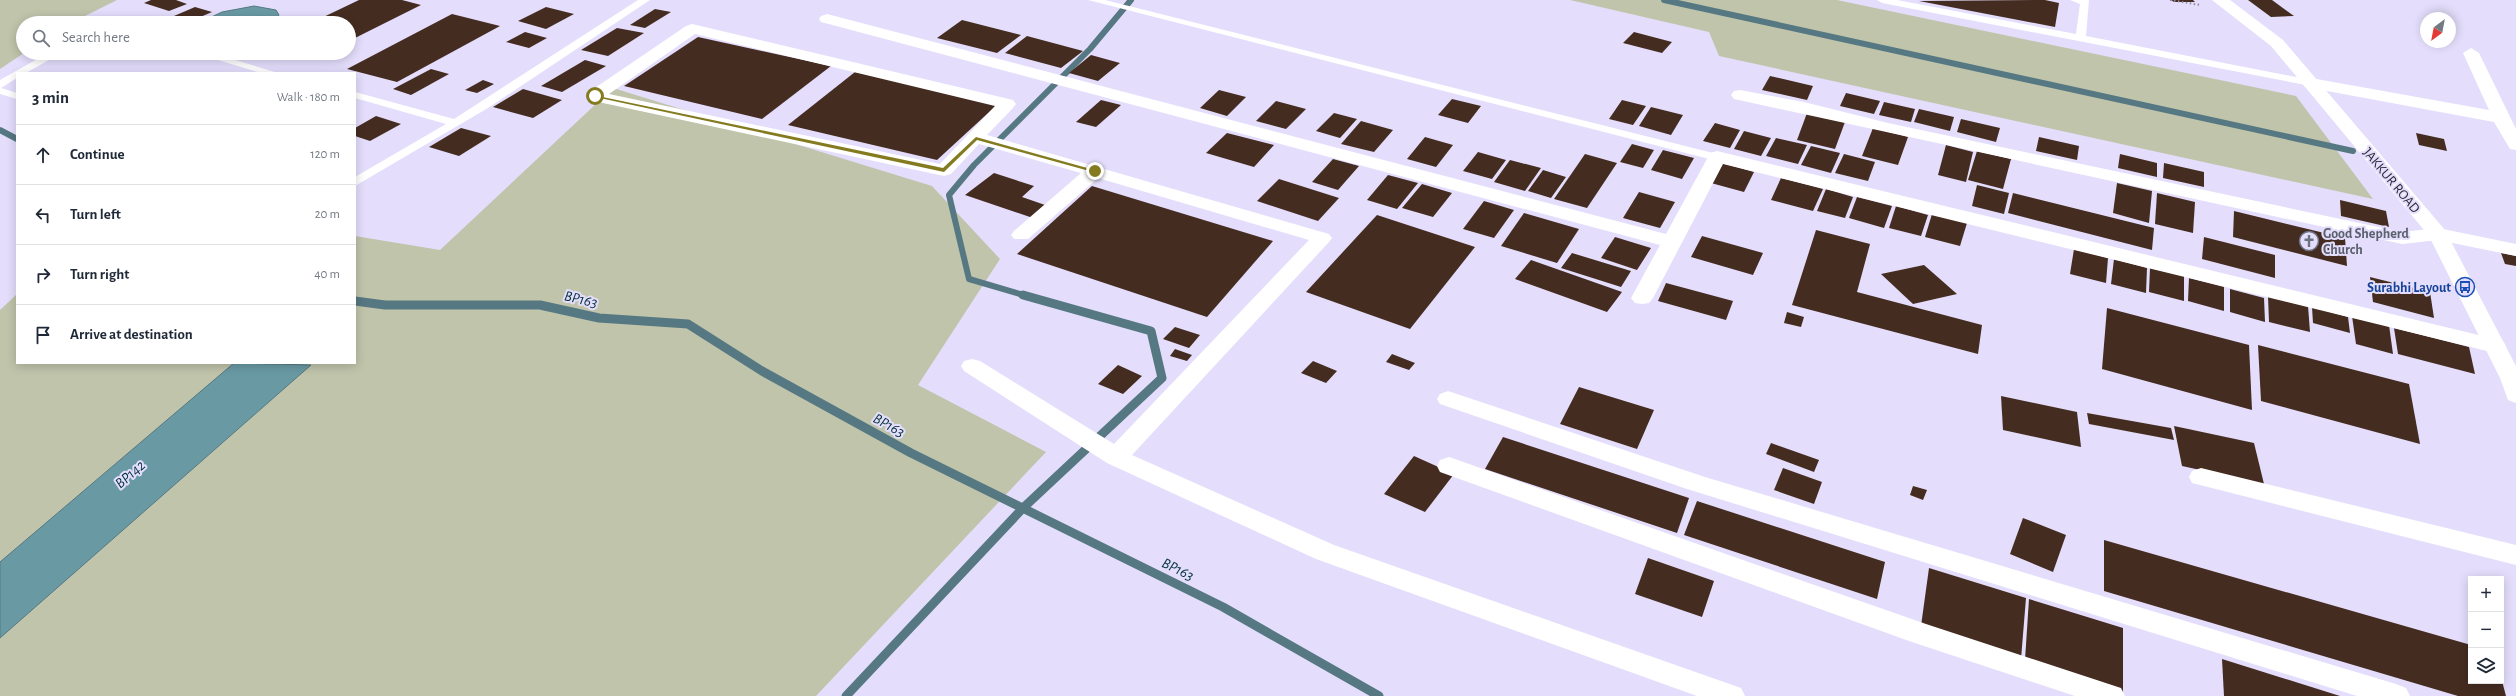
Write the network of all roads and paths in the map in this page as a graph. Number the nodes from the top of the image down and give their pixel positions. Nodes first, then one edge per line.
1 (644, 0) edge
2 (1093, 0) edge
3 (1882, 0) edge
4 (2075, 0) edge
5 (2220, 0) edge
6 (827, 19) dead end
7 (2082, 38) junction
8 (2472, 53) dead end
9 (42, 60) edge
10 (226, 60) edge
11 (19, 72) edge
12 (269, 72) edge
13 (16, 74) edge
14 (2311, 84) junction
15 (0, 85) edge
16 (0, 91) edge
17 (356, 95) edge
18 (1740, 95) dead end
19 (16, 96) edge
20 (2501, 118) junction
21 (455, 123) junction
22 (979, 139) junction
23 (2516, 145) edge
24 (1717, 157) junction
25 (1095, 171) junction
26 (356, 181) edge
27 (2438, 234) junction
28 (1021, 235) dead end
29 (1672, 242) junction
30 (2516, 250) edge
31 (1642, 298) dead end
32 (2495, 346) junction
33 (972, 366) dead end
34 (2514, 384) edge
35 (1448, 399) dead end
36 (1116, 457) junction
37 (1449, 466) dead end
38 (2201, 477) dead end
39 (2516, 555) edge
40 (1731, 696) edge
41 (2110, 696) edge
42 (2396, 696) edge

1 - 21 lane
2 - 24 lane
3 - 7 lane
4 - 7 lane
5 - 14 street, JAKKUR ROAD
6 - 29 street
7 - 14 lane
8 - 20 street
9 - 11 lane
10 - 12 lane
13 - 15 lane
14 - 20 street
14 - 27 street, JAKKUR ROAD
16 - 19 lane
17 - 21 lane
18 - 27 street
20 - 23 street
21 - 26 lane
22 - 22 street
22 - 25 street
24 - 29 street
24 - 32 street
25 - 28 street
25 - 36 street
27 - 30 street
27 - 32 street, JAKKUR ROAD
29 - 31 street
32 - 34 street, JAKKUR ROAD
33 - 36 street
35 - 42 street
36 - 40 street
37 - 41 street
38 - 39 street

